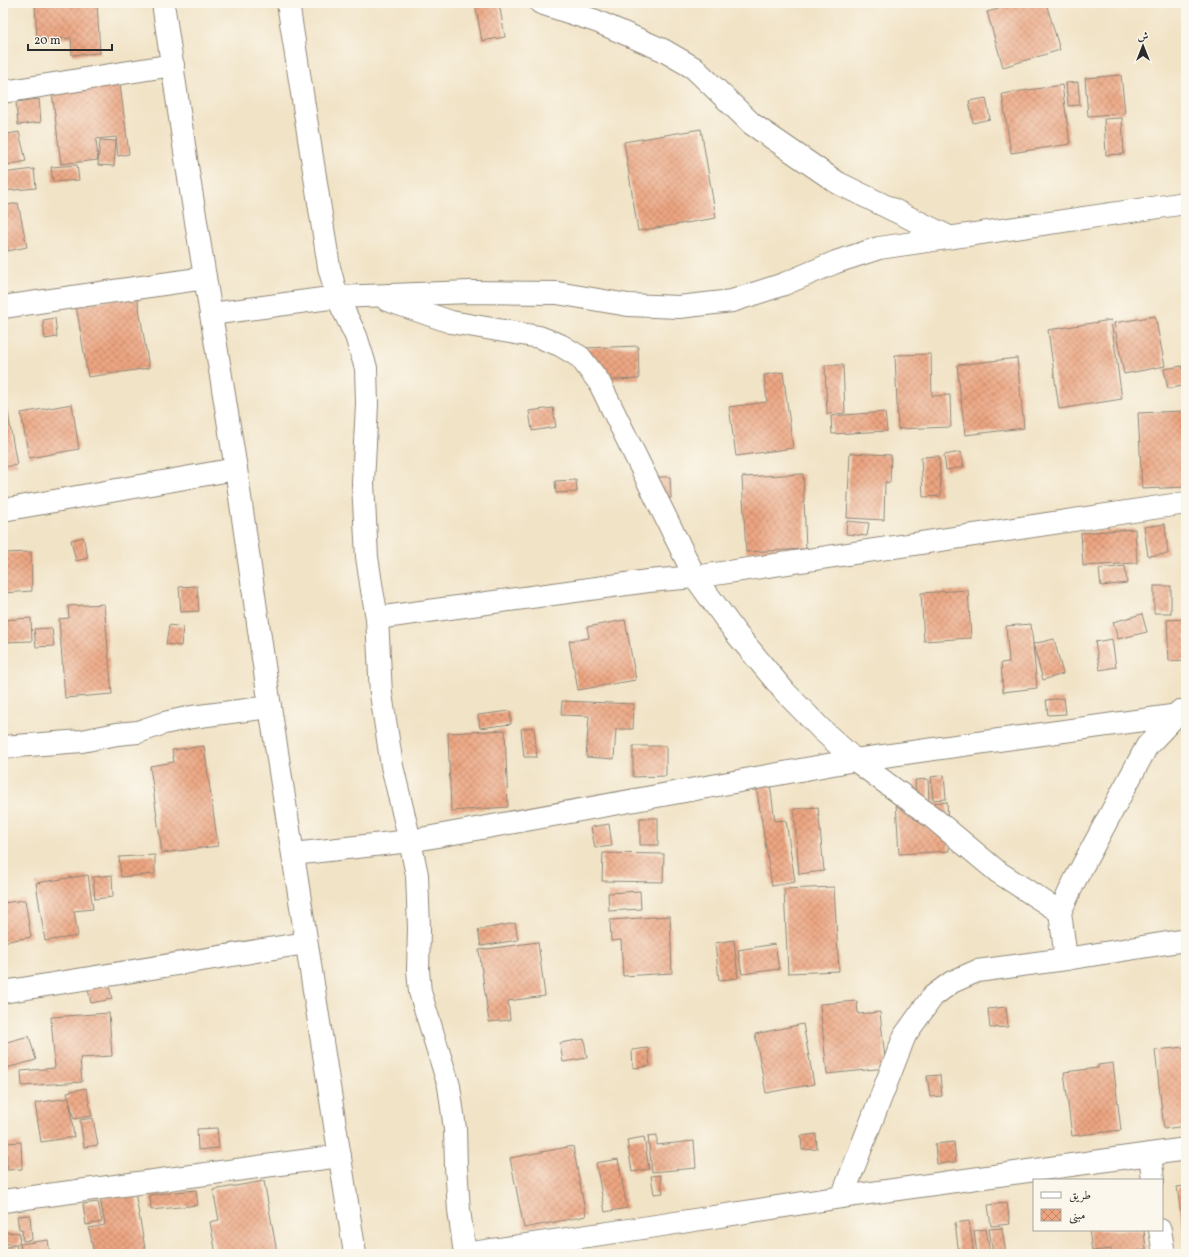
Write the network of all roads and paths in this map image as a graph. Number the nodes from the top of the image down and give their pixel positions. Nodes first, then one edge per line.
1 (163, 3) edge
2 (288, 3) edge
3 (541, 3) edge
4 (173, 65) junction
5 (3, 92) edge
6 (1186, 202) edge
7 (949, 238) junction
8 (205, 278) junction
9 (373, 295) junction
10 (337, 297) junction
11 (3, 307) edge
12 (211, 314) junction
13 (236, 469) junction
14 (1186, 503) edge
15 (3, 510) edge
16 (694, 576) junction
17 (377, 618) junction
18 (270, 707) junction
19 (1182, 711) edge
20 (3, 747) edge
21 (855, 760) junction
22 (410, 841) junction
23 (293, 854) junction
24 (1060, 912) junction
25 (1186, 940) edge
26 (306, 943) junction
27 (1066, 959) junction
28 (3, 992) edge
29 (1186, 1149) edge
30 (1150, 1154) junction
31 (340, 1156) junction
32 (1153, 1179) edge
33 (842, 1197) junction
34 (3, 1201) edge
35 (1160, 1231) edge
36 (355, 1254) edge
37 (465, 1254) edge
38 (1164, 1254) edge

1 - 4 street
2 - 10 street
3 - 7 street
4 - 5 street
4 - 8 street
6 - 7 street
7 - 9 street
8 - 11 street
8 - 12 street
9 - 10 street
9 - 16 street
10 - 12 street
10 - 17 street
12 - 13 street
13 - 15 street
13 - 18 street
14 - 16 street
16 - 17 street
16 - 21 street
17 - 22 street
18 - 20 street
18 - 23 street
19 - 21 street
19 - 24 street
21 - 22 street
21 - 24 street
22 - 23 street
22 - 37 street
23 - 26 street
24 - 27 street
25 - 27 street
26 - 28 street
26 - 31 street
27 - 33 street
29 - 30 street
30 - 32 street
30 - 33 street
31 - 34 street
31 - 36 street
33 - 37 street
35 - 38 street

